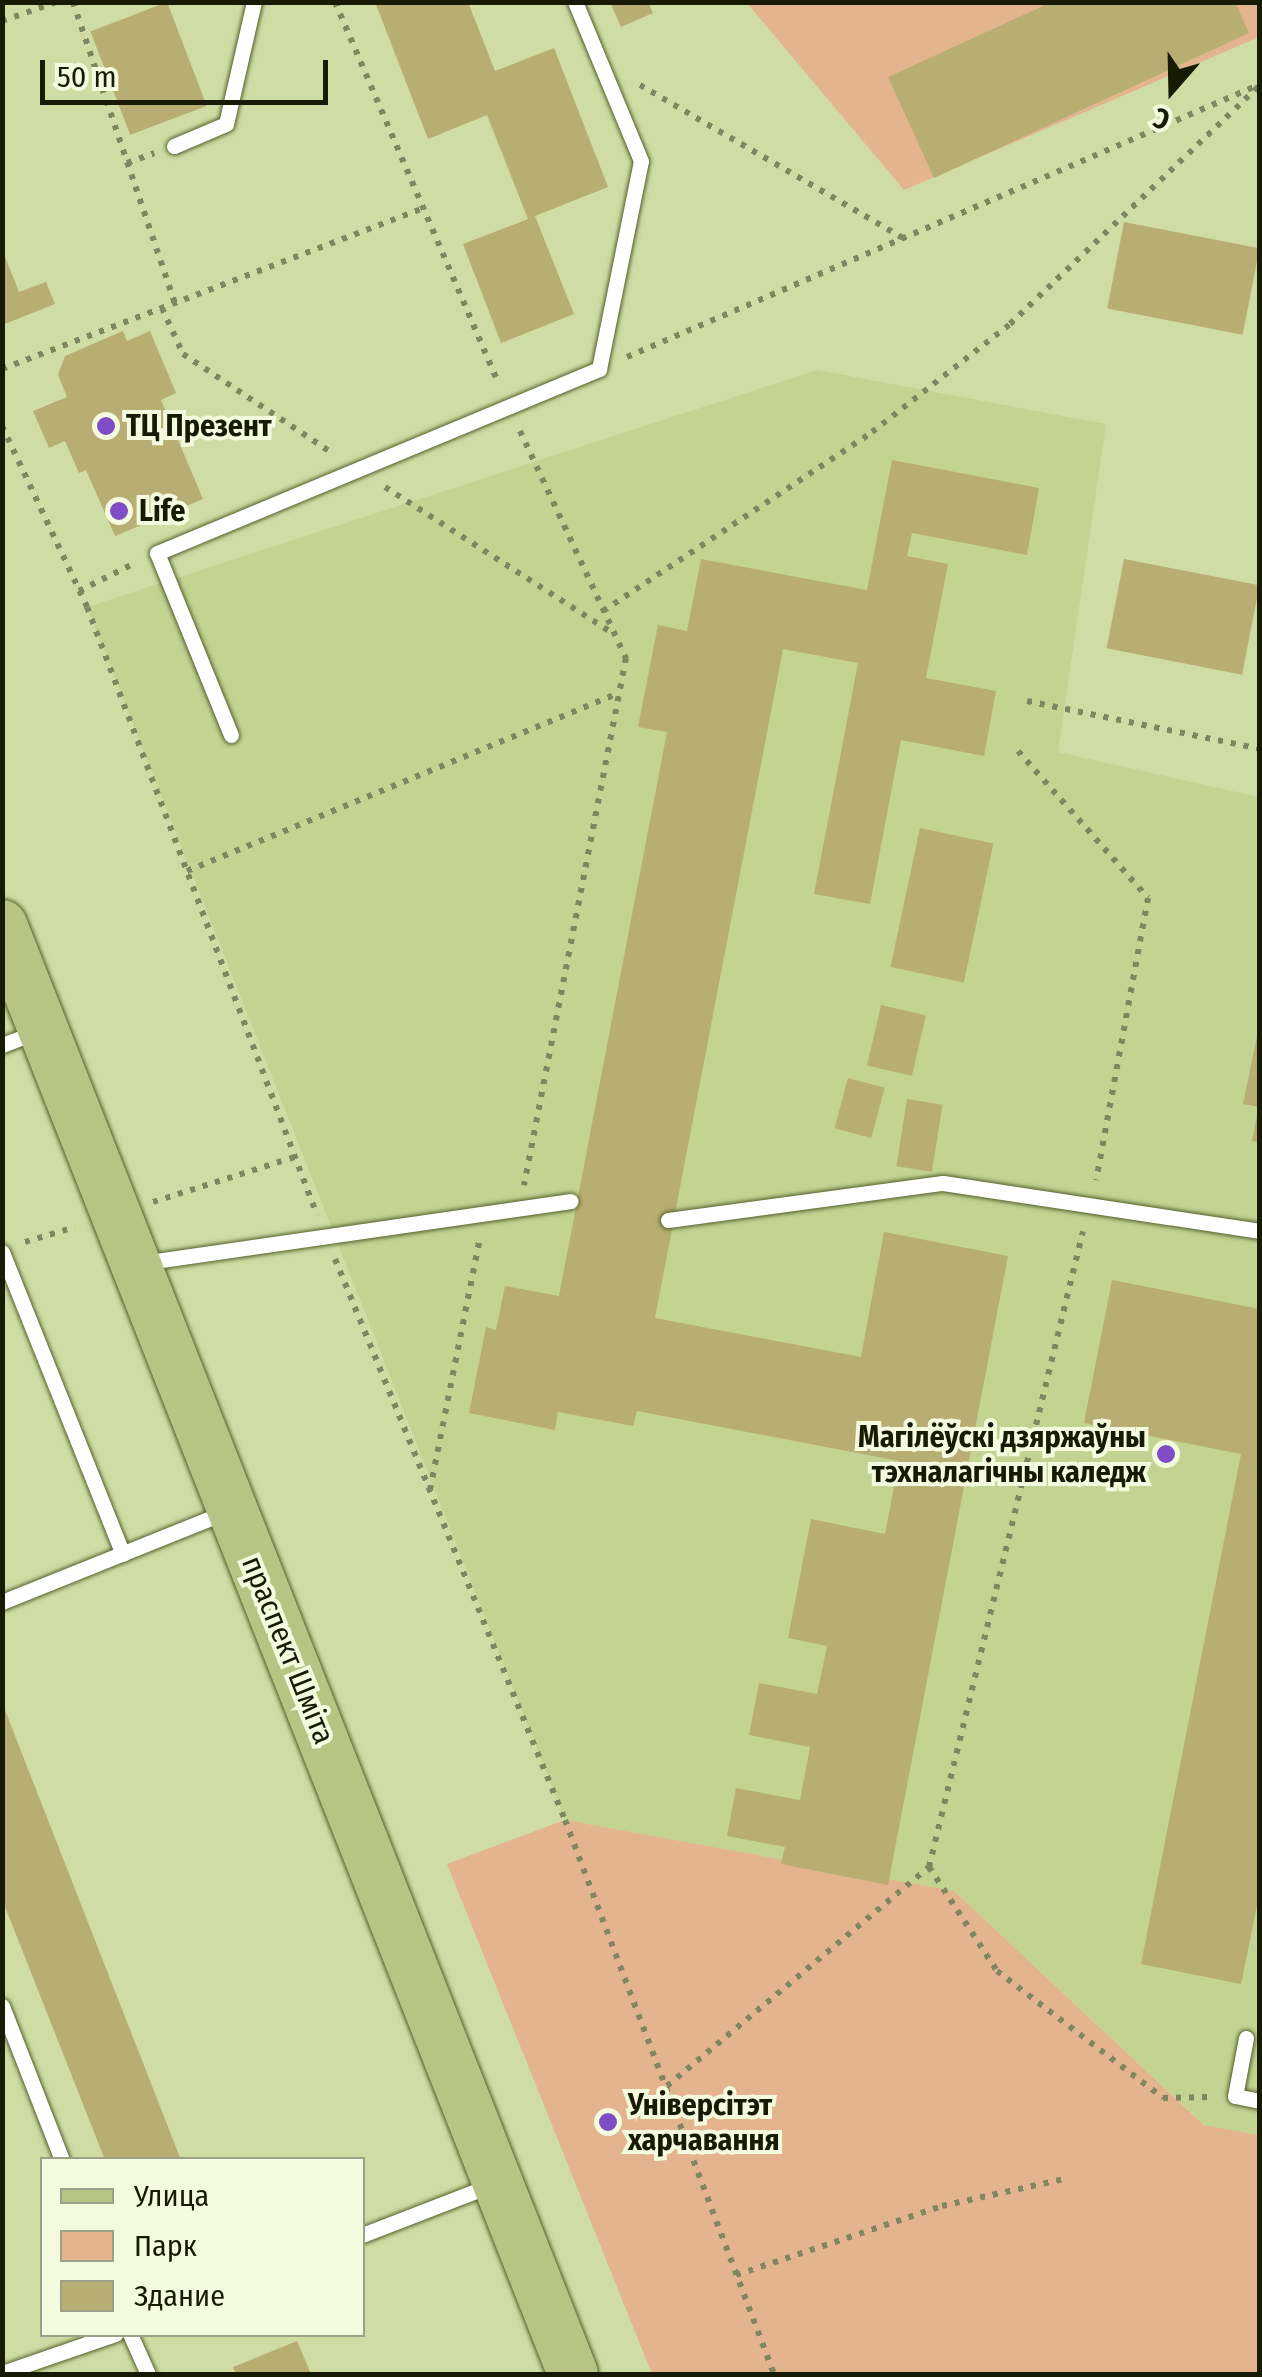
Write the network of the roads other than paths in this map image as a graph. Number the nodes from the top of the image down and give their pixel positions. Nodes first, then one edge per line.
1 (254, 2) edge
2 (574, 2) edge
3 (174, 146) dead end
4 (231, 736) dead end
5 (2, 926) edge
6 (22, 1038) edge
7 (571, 1201) dead end
8 (668, 1220) dead end
9 (1260, 1231) edge
10 (2, 1252) edge
11 (137, 1263) junction
12 (232, 1510) junction
13 (124, 1554) junction
14 (2, 1602) edge
15 (2, 2006) edge
16 (1246, 2038) dead end
17 (1260, 2100) edge
18 (61, 2157) edge
19 (498, 2182) junction
20 (365, 2233) edge
21 (105, 2337) edge
22 (131, 2337) edge
23 (2, 2373) edge
24 (148, 2374) edge
25 (573, 2374) edge

1 - 3 lane
2 - 4 lane
5 - 6 main road, праспект Шміта
6 - 11 main road, праспект Шміта
7 - 11 lane
8 - 9 lane
10 - 13 lane
11 - 12 main road, праспект Шміта
12 - 13 lane
12 - 19 main road, праспект Шміта
13 - 14 lane
15 - 18 lane
16 - 17 lane
19 - 20 lane
19 - 25 main road, праспект Шміта
21 - 23 lane
22 - 24 lane

